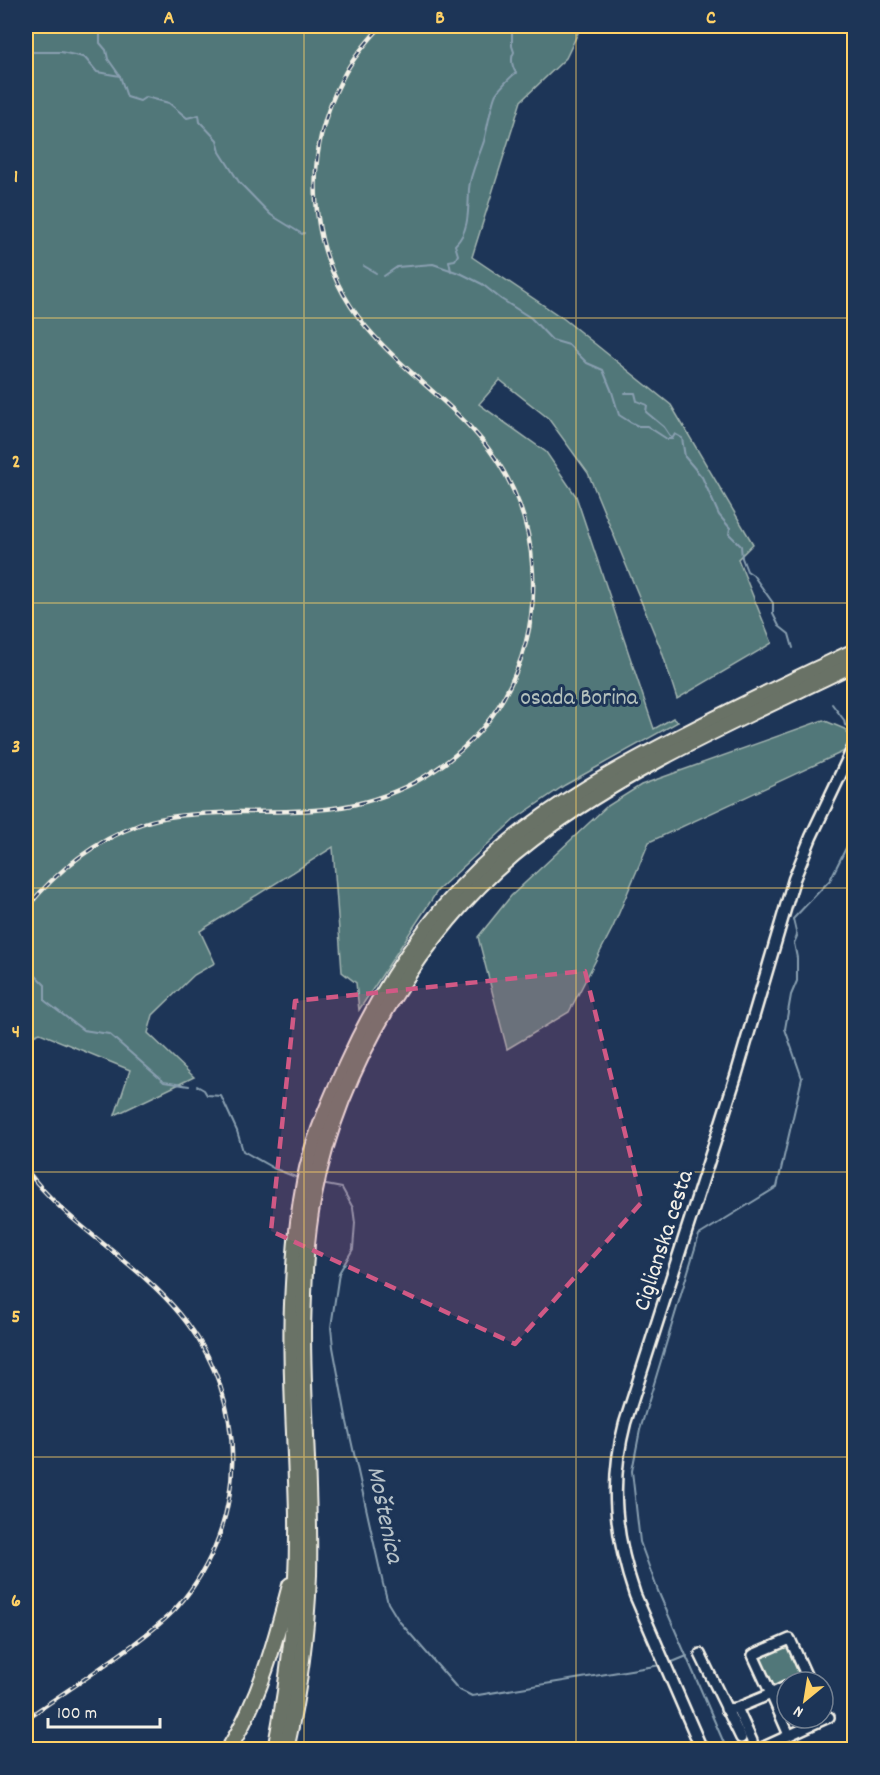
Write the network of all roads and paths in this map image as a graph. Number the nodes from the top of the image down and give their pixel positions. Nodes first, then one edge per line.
1 (855, 651) edge
2 (855, 664) edge
3 (855, 746) edge
4 (314, 1168) junction
5 (308, 1196) junction
6 (297, 1560) junction
7 (700, 1654) dead end
8 (804, 1670) edge
9 (775, 1692) edge
10 (771, 1694) junction
11 (726, 1708) junction
12 (737, 1708) junction
13 (800, 1730) edge
14 (789, 1735) junction
15 (741, 1738) dead end
16 (228, 1749) edge
17 (275, 1749) edge
18 (286, 1749) edge
19 (702, 1749) edge
20 (752, 1749) edge
21 (757, 1749) edge

1 - 4 main road
2 - 4 main road
3 - 19 street, Ciglianska cesta
4 - 5 main road
5 - 6 main road
5 - 18 main road
6 - 16 main road
6 - 17 main road
7 - 11 street
8 - 10 street
9 - 10 street
10 - 12 street
10 - 14 street
11 - 12 street
11 - 15 street
12 - 20 street
13 - 14 street
14 - 21 street

